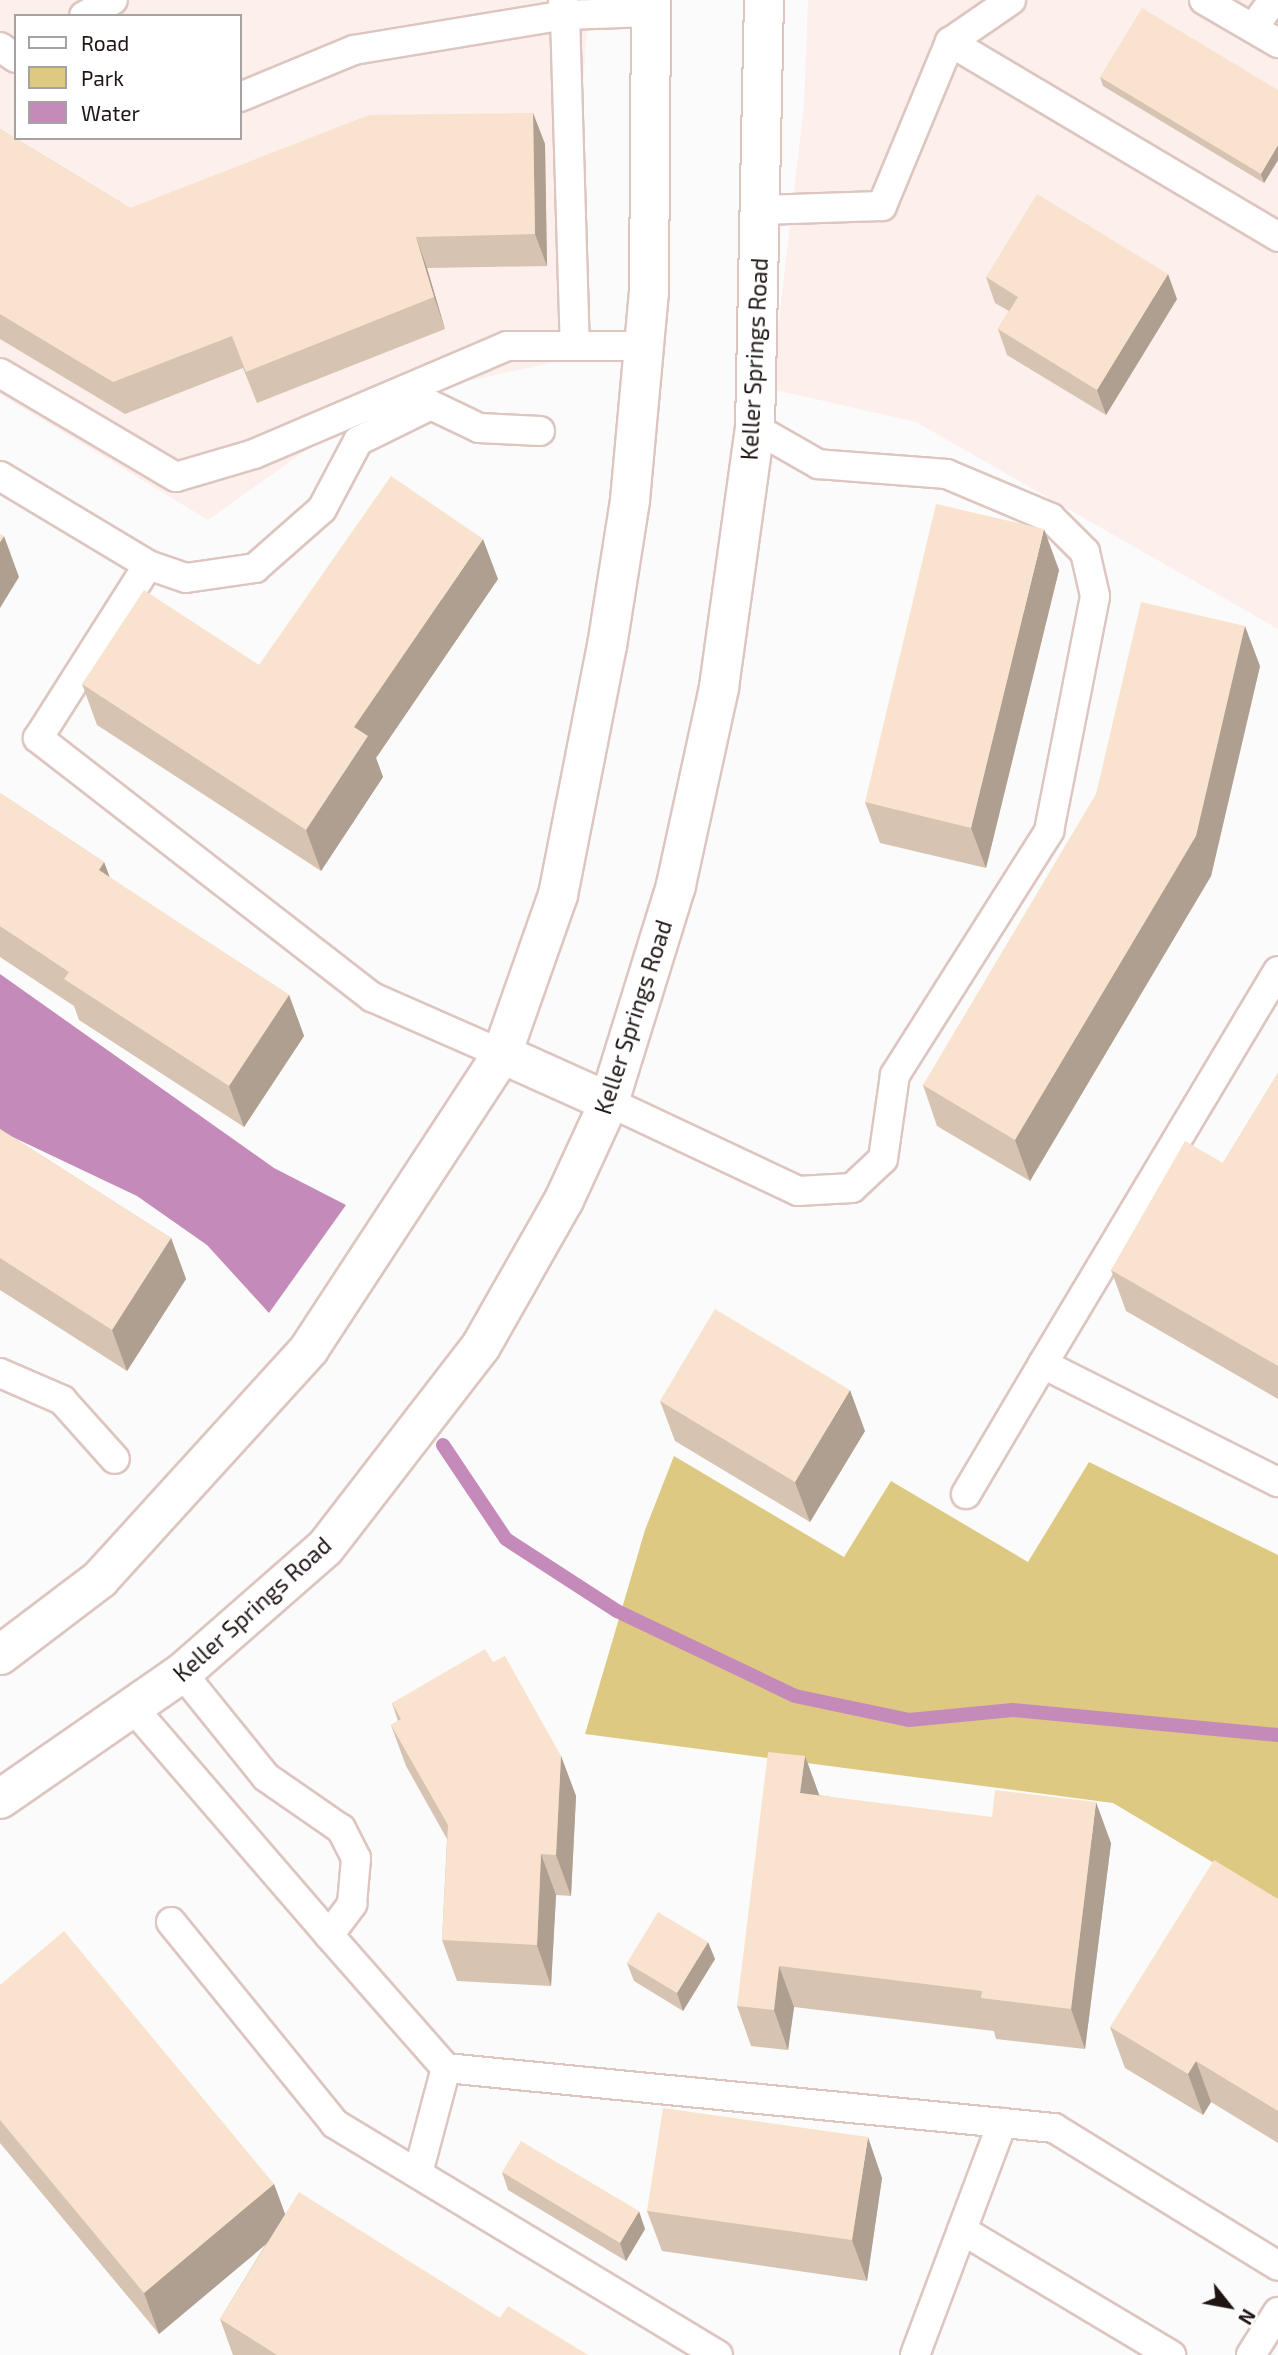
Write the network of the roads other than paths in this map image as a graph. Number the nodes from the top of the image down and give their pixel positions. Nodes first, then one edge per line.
1 (113, 0) edge
2 (764, 0) edge
3 (1011, 0) edge
4 (1204, 0) edge
5 (1273, 0) edge
6 (651, 6) edge
7 (564, 7) edge
8 (87, 14) edge
9 (1253, 28) junction
10 (950, 42) junction
11 (1278, 43) edge
12 (242, 96) edge
13 (760, 210) junction
14 (1278, 237) edge
15 (575, 346) junction
16 (644, 346) junction
17 (0, 373) edge
18 (755, 428) junction
19 (540, 431) dead end
20 (0, 476) edge
21 (148, 565) junction
22 (1278, 971) edge
23 (502, 1054) junction
24 (609, 1102) junction
25 (1043, 1364) junction
26 (0, 1373) edge
27 (114, 1459) dead end
28 (1278, 1482) edge
29 (966, 1494) dead end
30 (0, 1654) edge
31 (182, 1673) junction
32 (134, 1709) junction
33 (0, 1799) edge
34 (171, 1922) dead end
35 (329, 1935) junction
36 (446, 2068) junction
37 (1002, 2123) junction
38 (418, 2174) junction
39 (962, 2230) junction
40 (1278, 2266) edge
41 (1278, 2312) edge
42 (718, 2355) edge
43 (915, 2355) edge
44 (1171, 2355) edge
45 (1251, 2355) edge

1 - 8 lane
2 - 13 main road, Keller Springs Road
3 - 10 lane
4 - 9 lane
5 - 9 lane
6 - 7 lane
6 - 16 main road
7 - 12 lane
7 - 15 lane
9 - 11 lane
10 - 13 lane
10 - 14 lane
13 - 18 main road, Keller Springs Road
15 - 16 lane
15 - 17 lane
16 - 23 main road
18 - 24 main road, Keller Springs Road
18 - 24 lane
19 - 21 lane
20 - 21 lane
21 - 23 lane
22 - 25 lane
23 - 24 main road
23 - 30 main road
24 - 31 main road, Keller Springs Road
25 - 28 lane
25 - 29 lane
26 - 27 lane
31 - 32 main road, Keller Springs Road
31 - 35 lane
32 - 33 main road, Keller Springs Road
32 - 35 lane
34 - 38 lane
35 - 36 lane
36 - 37 lane
36 - 38 lane
37 - 39 lane
37 - 40 lane
38 - 42 lane
39 - 43 lane
39 - 44 lane
41 - 45 lane

